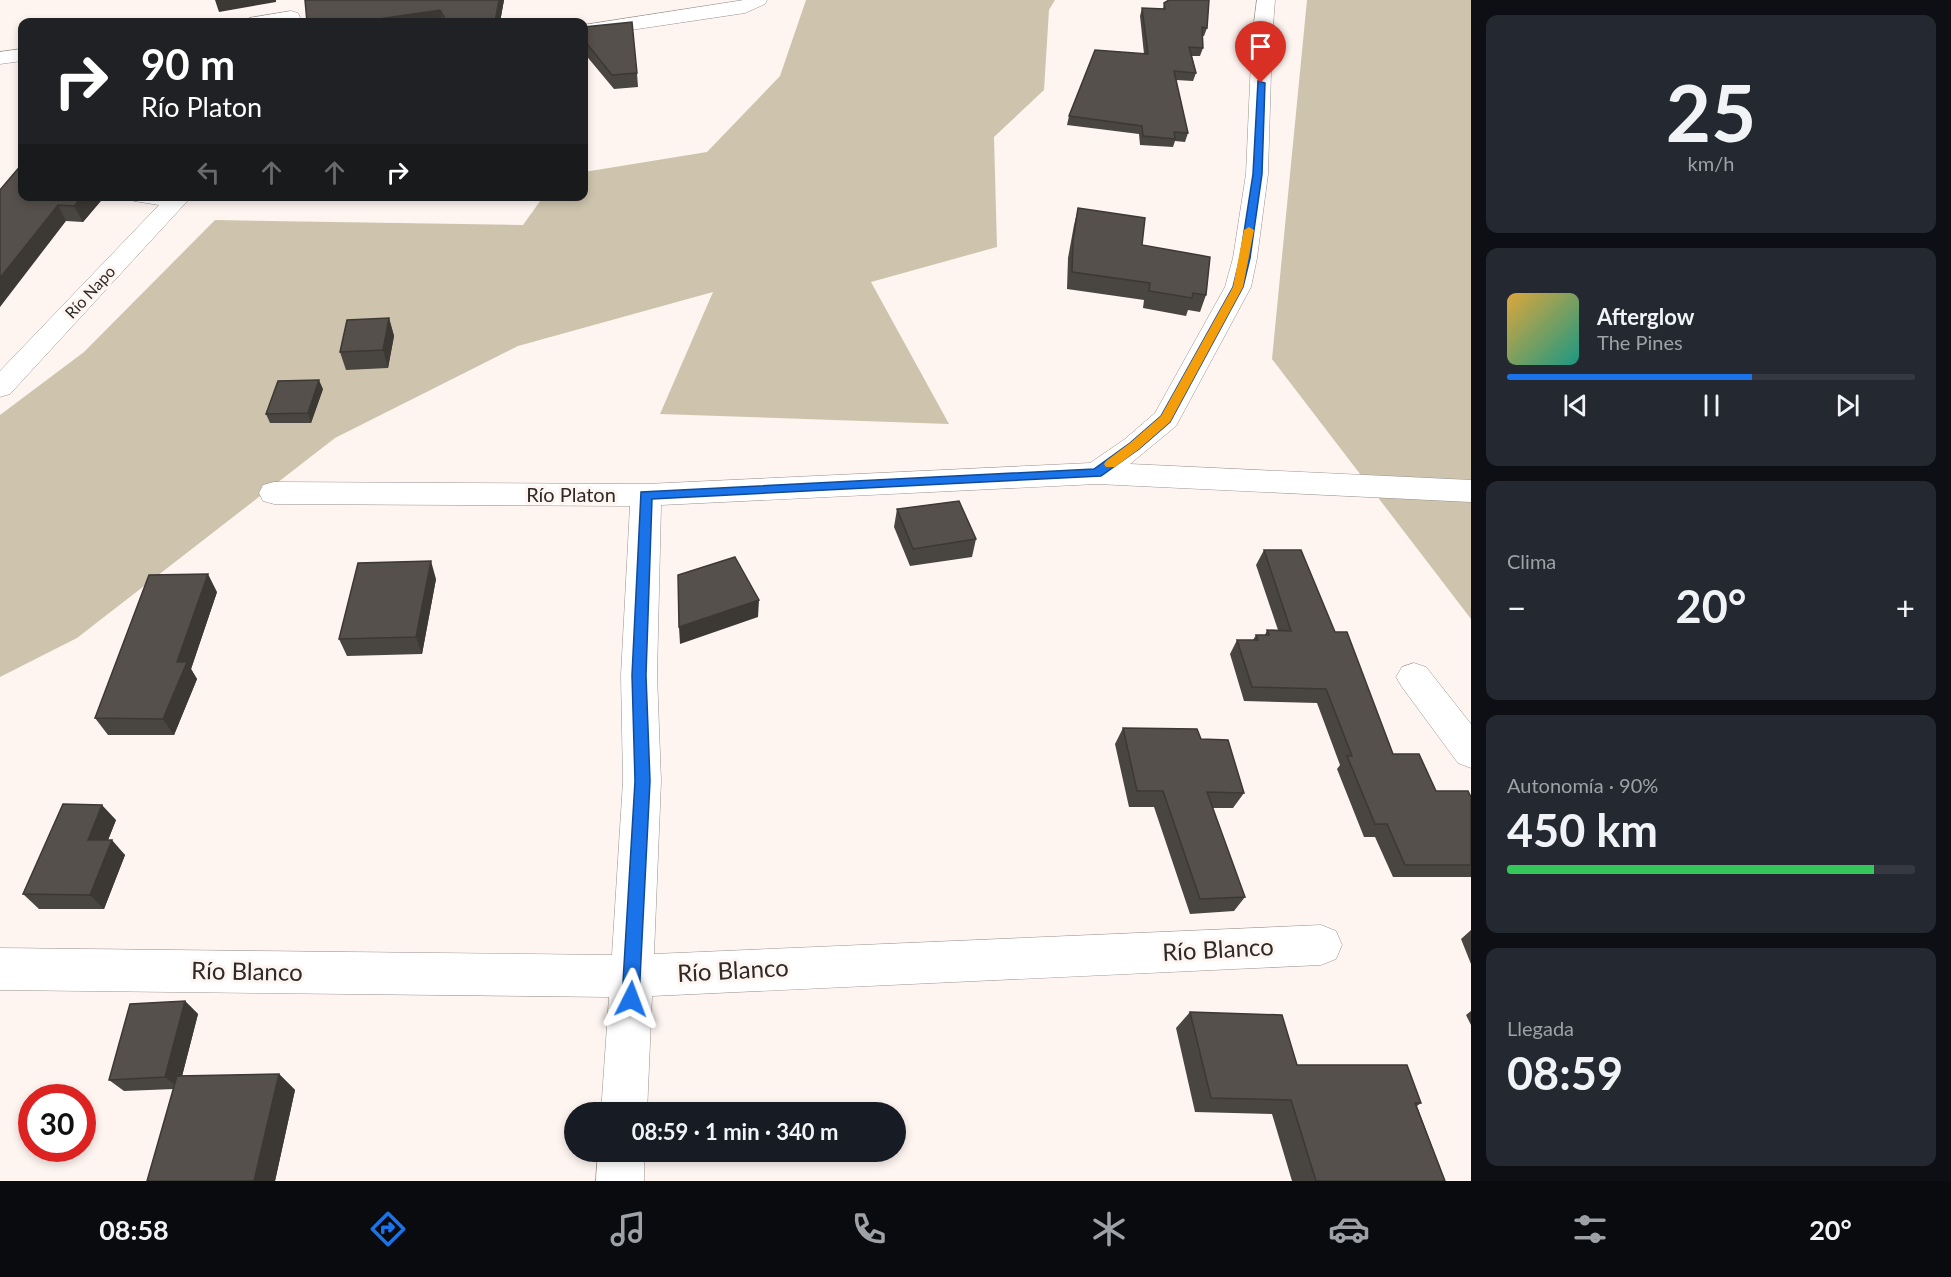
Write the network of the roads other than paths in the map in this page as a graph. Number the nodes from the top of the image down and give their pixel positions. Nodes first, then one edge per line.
1 (306, 0) edge
2 (758, 0) edge
3 (1266, 0) edge
4 (292, 18) edge
5 (588, 30) edge
6 (18, 56) edge
7 (0, 58) edge
8 (177, 201) edge
9 (0, 388) edge
10 (1097, 473) junction
11 (1471, 490) edge
12 (274, 493) dead end
13 (646, 495) junction
14 (1414, 677) dead end
15 (1471, 752) edge
16 (1321, 945) dead end
17 (0, 969) edge
18 (632, 976) junction
19 (625, 1102) edge
20 (621, 1162) edge
21 (620, 1181) edge

1 - 4 street
2 - 5 street
3 - 10 street
6 - 7 street
8 - 9 street, Río Napo
10 - 11 street, Río Platon
10 - 13 street, Río Platon
12 - 13 street, Río Platon
13 - 18 street
14 - 15 street
16 - 18 street, Río Blanco
17 - 18 street, Río Blanco
18 - 19 street
20 - 21 street

